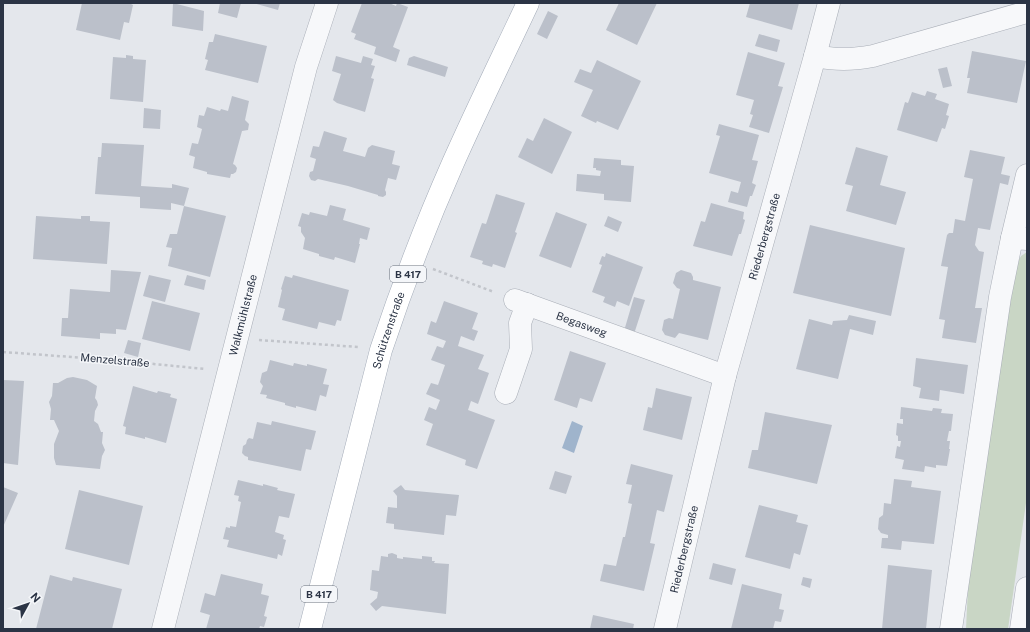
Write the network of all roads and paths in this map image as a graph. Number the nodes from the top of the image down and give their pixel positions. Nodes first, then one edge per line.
1 (327, 3) edge
2 (528, 3) edge
3 (829, 3) edge
4 (1027, 12) edge
5 (815, 56) junction
6 (1027, 175) edge
7 (1020, 238) edge
8 (440, 271) dead end
9 (521, 302) junction
10 (237, 338) junction
11 (381, 350) junction
12 (3, 352) edge
13 (228, 371) junction
14 (725, 376) junction
15 (506, 393) dead end
16 (1027, 588) edge
17 (163, 629) edge
18 (310, 629) edge
19 (664, 629) edge
20 (951, 629) edge
21 (1021, 629) edge

1 - 10 street, Walkmühlstraße
2 - 11 main road, Schützenstraße / B 417
3 - 5 street, Riederbergstraße
4 - 5 street
5 - 14 street, Riederbergstraße
6 - 7 street
7 - 20 street
8 - 9 path
9 - 14 street, Begasweg
9 - 15 street
10 - 11 path
10 - 13 street, Walkmühlstraße
11 - 18 main road, Schützenstraße / B 417
12 - 13 path, Menzelstraße
13 - 17 street, Walkmühlstraße
14 - 19 street, Riederbergstraße
16 - 21 street

